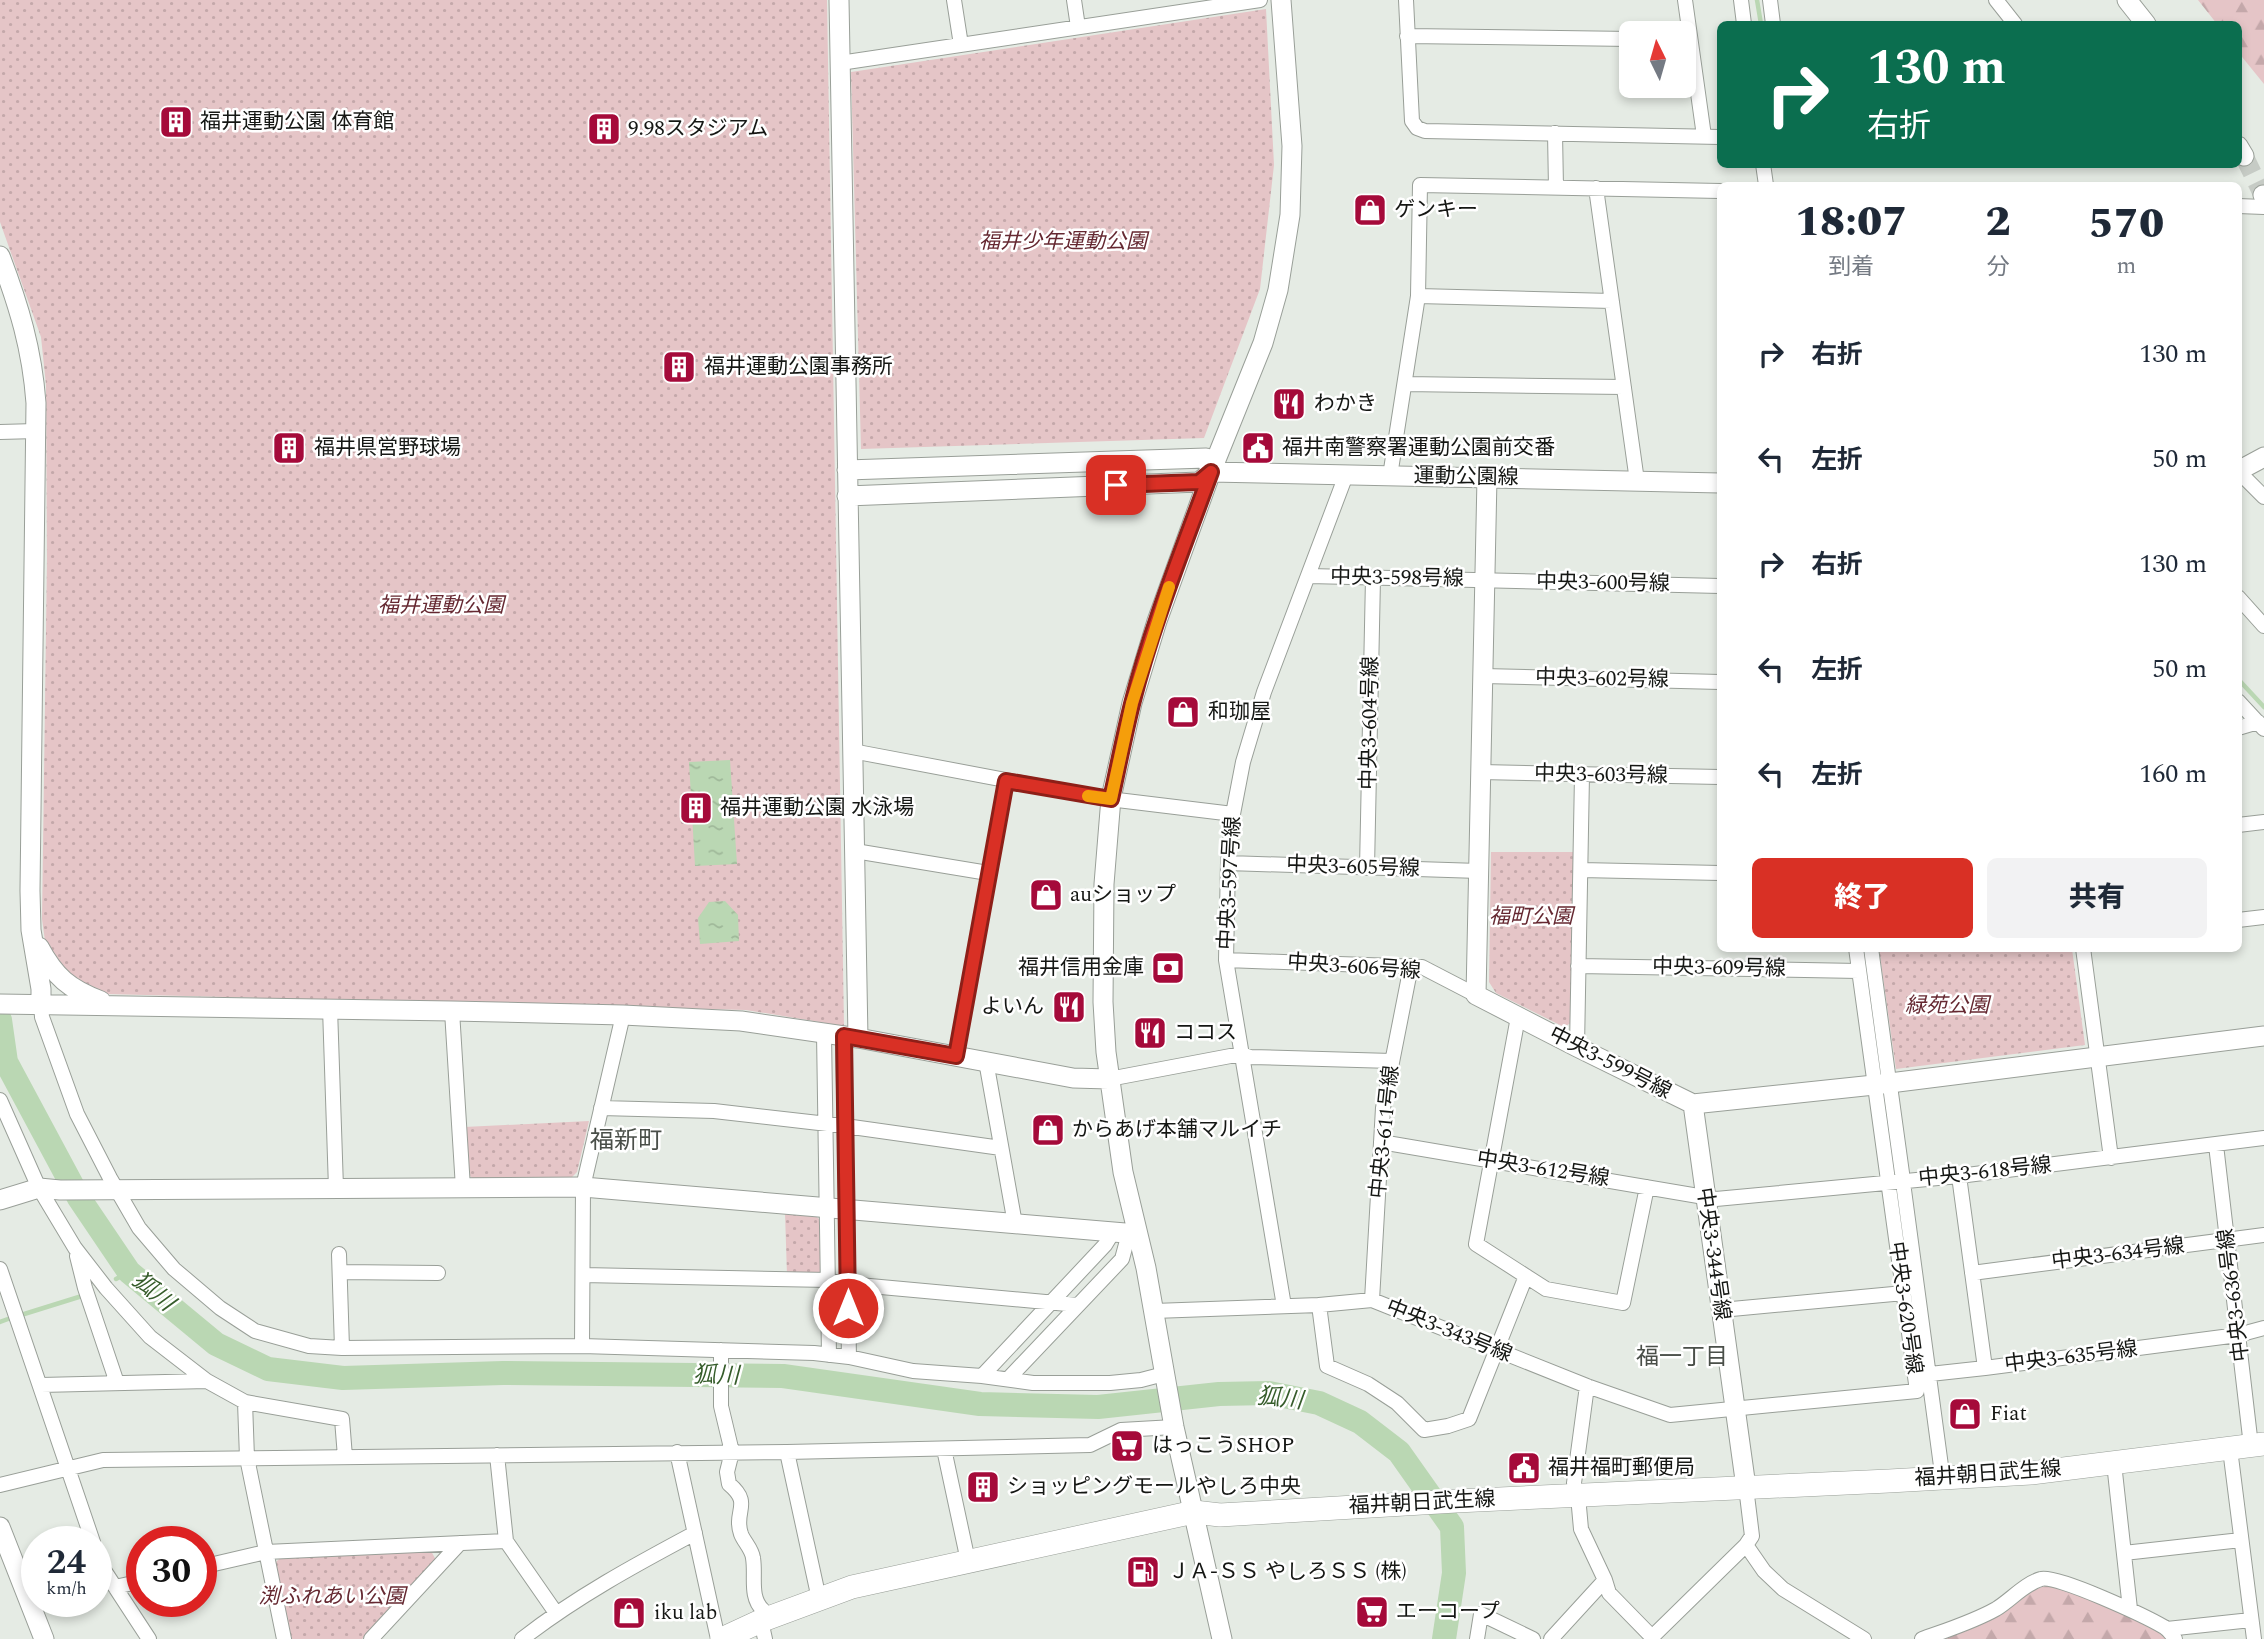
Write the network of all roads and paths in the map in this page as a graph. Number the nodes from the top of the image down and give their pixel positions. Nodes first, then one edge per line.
1 (839, 0) edge
2 (954, 0) edge
3 (1074, 0) edge
4 (1260, 0) edge
5 (1281, 0) edge
6 (1406, 0) edge
7 (1685, 0) edge
8 (1741, 0) edge
9 (1770, 0) edge
10 (1996, 0) edge
11 (2127, 0) edge
12 (1193, 5) edge
13 (1686, 21) edge
14 (1744, 21) edge
15 (1773, 21) edge
16 (2013, 21) edge
17 (2144, 21) edge
18 (1078, 27) junction
19 (1407, 36) junction
20 (1619, 39) edge
21 (961, 44) junction
22 (840, 62) junction
23 (1696, 91) edge
24 (1555, 133) junction
25 (1704, 136) junction
26 (1717, 137) edge
27 (1556, 188) junction
28 (1596, 188) junction
29 (1717, 194) edge
30 (2242, 206) edge
31 (2264, 207) edge
32 (0, 256) edge
33 (1418, 296) junction
34 (1612, 302) junction
35 (1405, 384) junction
36 (1624, 387) junction
37 (30, 431) junction
38 (0, 432) edge
39 (2264, 457) edge
40 (2242, 469) edge
41 (847, 470) junction
42 (1211, 472) junction
43 (1346, 475) junction
44 (2242, 475) edge
45 (1390, 476) junction
46 (1487, 478) junction
47 (1637, 481) junction
48 (1717, 483) edge
49 (847, 496) junction
50 (2264, 497) edge
51 (1309, 576) junction
52 (1373, 578) junction
53 (1485, 580) junction
54 (1717, 586) edge
55 (2242, 601) edge
56 (2264, 626) edge
57 (1483, 676) junction
58 (1717, 682) edge
59 (2242, 705) edge
60 (2261, 726) edge
61 (2242, 728) edge
62 (852, 751) junction
63 (1481, 772) junction
64 (1582, 775) junction
65 (1717, 777) edge
66 (1006, 781) junction
67 (1111, 799) junction
68 (1233, 814) junction
69 (2264, 822) edge
70 (2242, 825) edge
71 (855, 851) junction
72 (1228, 863) junction
73 (1367, 868) junction
74 (1581, 870) junction
75 (1479, 871) junction
76 (988, 873) junction
77 (1717, 873) edge
78 (2264, 917) edge
79 (2242, 920) edge
80 (31, 930) junction
81 (1857, 952) edge
82 (1871, 952) edge
83 (2084, 952) edge
84 (1226, 961) junction
85 (1411, 966) junction
86 (1578, 966) junction
87 (1859, 971) junction
88 (1476, 995) junction
89 (0, 1004) edge
90 (36, 1004) junction
91 (113, 1005) junction
92 (330, 1008) junction
93 (452, 1011) junction
94 (623, 1015) junction
95 (1518, 1017) junction
96 (842, 1036) junction
97 (2264, 1036) edge
98 (1577, 1047) junction
99 (1241, 1054) junction
100 (956, 1056) junction
101 (2098, 1057) junction
102 (1392, 1060) junction
103 (986, 1061) junction
104 (1109, 1079) junction
105 (1884, 1084) junction
106 (0, 1100) edge
107 (1693, 1104) junction
108 (601, 1108) junction
109 (827, 1125) junction
110 (845, 1126) junction
111 (2264, 1139) edge
112 (1381, 1142) junction
113 (2216, 1145) junction
114 (1001, 1148) junction
115 (2111, 1158) junction
116 (1492, 1161) junction
117 (1902, 1173) dead end
118 (1959, 1176) junction
119 (1888, 1182) junction
120 (583, 1187) junction
121 (1647, 1187) junction
122 (39, 1188) junction
123 (336, 1188) junction
124 (463, 1188) junction
125 (111, 1189) junction
126 (1904, 1190) dead end
127 (1705, 1197) junction
128 (0, 1200) edge
129 (827, 1208) junction
130 (847, 1210) junction
131 (1015, 1224) junction
132 (1126, 1233) junction
133 (2264, 1235) edge
134 (2228, 1240) junction
135 (75, 1248) junction
136 (339, 1254) dead end
137 (0, 1269) edge
138 (340, 1272) junction
139 (438, 1273) dead end
140 (1972, 1273) junction
141 (583, 1275) junction
142 (1526, 1276) junction
143 (829, 1280) junction
144 (848, 1284) junction
145 (1904, 1293) junction
146 (1372, 1300) junction
147 (1049, 1303) junction
148 (1077, 1305) junction
149 (1319, 1305) junction
150 (1284, 1306) junction
151 (1721, 1310) junction
152 (1154, 1311) junction
153 (2264, 1328) edge
154 (2238, 1335) junction
155 (582, 1346) junction
156 (342, 1348) junction
157 (1497, 1351) junction
158 (721, 1352) junction
159 (829, 1355) junction
160 (849, 1357) junction
161 (1985, 1368) junction
162 (1930, 1374) junction
163 (982, 1376) junction
164 (1165, 1376) junction
165 (1008, 1379) junction
166 (207, 1381) junction
167 (117, 1383) junction
168 (41, 1385) junction
169 (1587, 1387) junction
170 (245, 1402) junction
171 (1734, 1408) junction
172 (1173, 1419) junction
173 (2249, 1446) edge
174 (944, 1448) junction
175 (677, 1452) junction
176 (732, 1452) junction
177 (787, 1452) junction
178 (497, 1455) junction
179 (345, 1457) junction
180 (247, 1458) junction
181 (2114, 1463) junction
182 (1941, 1466) dead end
183 (69, 1468) junction
184 (1574, 1483) dead end
185 (0, 1485) edge
186 (1746, 1487) junction
187 (1579, 1507) dead end
188 (1194, 1512) junction
189 (88, 1526) edge
190 (0, 1527) edge
191 (695, 1534) junction
192 (2241, 1540) junction
193 (506, 1541) junction
194 (460, 1543) junction
195 (1746, 1545) junction
196 (266, 1552) junction
197 (2124, 1553) junction
198 (968, 1561) junction
199 (217, 1563) edge
200 (1605, 1580) junction
201 (112, 1582) edge
202 (126, 1585) edge
203 (115, 1587) junction
204 (819, 1599) junction
205 (2130, 1609) junction
206 (762, 1611) dead end
207 (556, 1613) junction
208 (2252, 1620) junction
209 (2171, 1634) edge
210 (1651, 1638) edge
211 (44, 1639) edge
212 (149, 1639) edge
213 (284, 1639) edge
214 (371, 1639) edge
215 (522, 1639) edge
216 (720, 1639) edge
217 (1222, 1639) edge
218 (1477, 1639) edge
219 (1533, 1639) edge
220 (1551, 1639) edge
221 (1864, 1639) edge
222 (1922, 1639) edge
223 (2254, 1639) edge

1 - 22 street
2 - 21 street
3 - 18 street
4 - 12 street
5 - 42 street
6 - 19 street
7 - 13 street
8 - 14 street
9 - 15 street
10 - 16 street
11 - 17 street
12 - 18 street
18 - 21 street
19 - 20 street
19 - 24 street
21 - 22 street
22 - 41 street
23 - 25 street
24 - 25 street
24 - 27 street
25 - 26 street
27 - 28 street
27 - 33 street
28 - 29 street
28 - 34 street
30 - 31 street
32 - 37 street
33 - 34 street
33 - 35 street
34 - 36 street
35 - 36 street
35 - 45 street
36 - 47 street
37 - 38 street
37 - 80 street
39 - 40 street
41 - 42 street
41 - 49 street
42 - 43 street, 運動公園線
42 - 49 street
42 - 67 street
43 - 45 street, 運動公園線
43 - 51 street, 中央3-597号線
44 - 50 street
45 - 46 street, 運動公園線
46 - 47 street, 運動公園線
46 - 53 street
47 - 48 street, 運動公園線
49 - 62 street
51 - 52 street, 中央3-598号線
51 - 68 street, 中央3-597号線
52 - 53 street, 中央3-598号線
52 - 73 street, 中央3-604号線
53 - 54 street, 中央3-600号線
53 - 57 street
55 - 56 street
57 - 58 street, 中央3-602号線
57 - 63 street
59 - 60 street
60 - 61 street
62 - 66 street
62 - 71 street
63 - 64 street, 中央3-603号線
63 - 75 street
64 - 65 street, 中央3-603号線
64 - 74 street
66 - 67 street
66 - 76 street
67 - 68 street
67 - 104 street
68 - 72 street, 中央3-597号線
69 - 70 street
71 - 76 street
71 - 96 street
72 - 73 street, 中央3-605号線
72 - 84 street, 中央3-597号線
73 - 75 street, 中央3-605号線
74 - 77 street
74 - 86 street
75 - 88 street
76 - 100 street
78 - 79 street
80 - 90 street
80 - 91 street
81 - 87 street
82 - 105 street
83 - 101 street
84 - 85 street, 中央3-606号線
84 - 99 street, 中央3-597号線
85 - 88 street, 中央3-606号線
85 - 102 street, 中央3-611号線
86 - 87 street, 中央3-609号線
86 - 98 street
87 - 105 street
88 - 95 street, 中央3-599号線
89 - 90 street
90 - 91 street
90 - 125 street
91 - 92 street
92 - 93 street
92 - 123 street
93 - 94 street
93 - 124 street
94 - 96 street
94 - 108 street
95 - 98 street, 中央3-599号線
95 - 116 street
96 - 100 street
96 - 109 street
96 - 110 street
97 - 101 street, 中央3-599号線
98 - 107 street, 中央3-599号線
99 - 102 street
99 - 104 street
99 - 150 street, 中央3-597号線
100 - 103 street
101 - 105 street, 中央3-599号線
101 - 115 street
102 - 112 street, 中央3-611号線
103 - 104 street
103 - 114 street
104 - 132 street
105 - 107 street, 中央3-599号線
105 - 117 street
105 - 119 street, 中央3-620号線
106 - 122 street
107 - 127 street, 中央3-344号線
108 - 109 street
108 - 120 street
109 - 110 street
109 - 129 street
110 - 114 street
110 - 130 street
111 - 113 street, 中央3-618号線
112 - 116 street, 中央3-612号線
112 - 146 street, 中央3-611号線
113 - 115 street, 中央3-618号線
113 - 134 street, 中央3-636号線
114 - 131 street
115 - 118 street, 中央3-618号線
116 - 121 street, 中央3-612号線
116 - 142 street
118 - 119 street, 中央3-618号線
118 - 140 street, 中央3-635号線
119 - 127 street, 中央3-618号線
119 - 145 street, 中央3-620号線
120 - 124 street
120 - 129 street
120 - 141 street
121 - 127 street, 中央3-612号線
121 - 142 street
122 - 125 street
122 - 128 street
122 - 135 street
123 - 124 street
123 - 125 street
125 - 156 street
126 - 162 street
127 - 151 street, 中央3-344号線
129 - 130 street
129 - 143 street
130 - 131 street
130 - 144 street
131 - 132 street
132 - 147 street
132 - 148 street
132 - 152 street
133 - 134 street, 中央3-634号線
134 - 140 street, 中央3-634号線
134 - 154 street, 中央3-636号線
135 - 166 street
135 - 167 street
136 - 138 street
137 - 168 street
138 - 139 street
138 - 156 street
140 - 161 street, 中央3-635号線
141 - 143 street
141 - 155 street
142 - 157 street
143 - 144 street
143 - 159 street
144 - 147 street
144 - 160 street
145 - 151 street
145 - 171 street, 中央3-620号線
146 - 149 street, 中央3-343号線
146 - 157 street, 中央3-343号線
147 - 148 street
147 - 163 street
148 - 165 street
149 - 150 street, 中央3-343号線
149 - 157 street
150 - 152 street, 中央3-343号線
151 - 171 street, 中央3-344号線
152 - 164 street
153 - 154 street, 中央3-635号線
154 - 161 street, 中央3-635号線
154 - 173 street, 中央3-636号線
155 - 156 street
155 - 158 street
157 - 169 street, 中央3-343号線
158 - 159 street
158 - 176 street
159 - 160 street
160 - 163 street
161 - 162 street
162 - 182 street
163 - 165 street
164 - 165 street
164 - 172 street
166 - 167 street
166 - 170 street
167 - 168 street
168 - 183 street
169 - 171 street, 中央3-343号線
169 - 184 street
170 - 179 street
170 - 180 street
171 - 186 street, 中央3-344号線
172 - 174 street
172 - 188 street
173 - 181 main road, 福井朝日武生線
173 - 192 street, 中央3-636号線
174 - 177 street
174 - 198 street
175 - 176 street
175 - 178 street
175 - 191 street
176 - 177 street
176 - 206 street
177 - 204 street
178 - 179 street
178 - 193 street
179 - 180 street
180 - 183 street
180 - 196 street
181 - 186 main road, 福井朝日武生線
181 - 197 street
183 - 185 street
183 - 189 street
186 - 188 main road, 福井朝日武生線
186 - 195 street
187 - 200 street
188 - 198 main road, 福井朝日武生線
188 - 217 street
190 - 211 street
191 - 207 street
191 - 216 street
192 - 197 street
192 - 208 street, 中央3-636号線
193 - 194 street
193 - 207 street
194 - 196 street
194 - 214 street
195 - 210 street
195 - 221 street
196 - 199 street
196 - 213 street
197 - 205 street
198 - 204 main road, 福井朝日武生線
200 - 210 street
200 - 220 street
201 - 203 street
202 - 203 street
203 - 212 street
204 - 216 main road, 福井朝日武生線
205 - 209 street
205 - 222 street
207 - 215 street
208 - 209 street
208 - 223 street, 中央3-636号線
218 - 219 street

